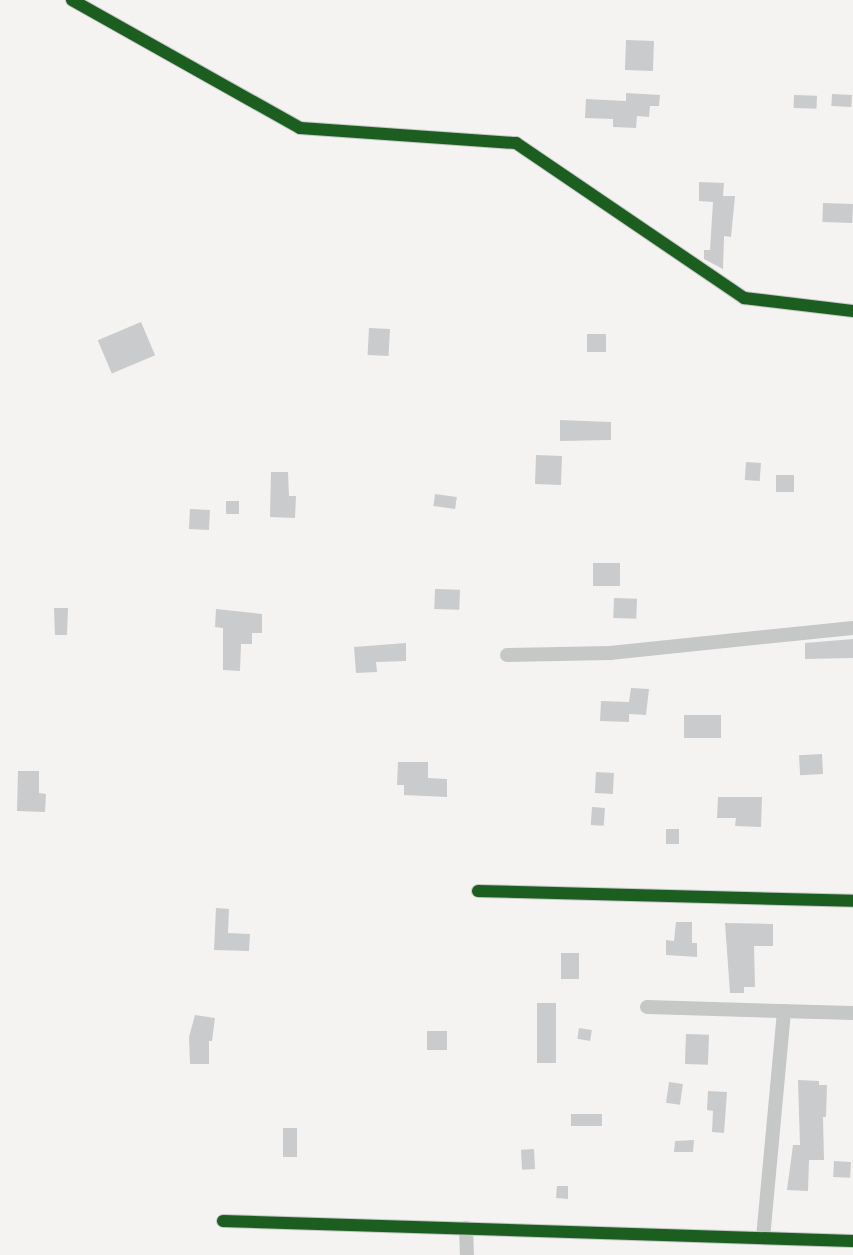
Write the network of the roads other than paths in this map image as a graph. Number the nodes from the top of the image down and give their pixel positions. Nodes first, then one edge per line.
1 (72, 0) edge
2 (853, 311) edge
3 (853, 628) edge
4 (507, 655) dead end
5 (478, 891) dead end
6 (853, 901) edge
7 (647, 1007) dead end
8 (784, 1011) junction
9 (853, 1013) edge
10 (223, 1221) dead end
11 (466, 1228) junction
12 (763, 1238) junction
13 (853, 1241) edge
14 (467, 1255) edge

1 - 2 street
3 - 4 street
5 - 6 street
7 - 8 street
8 - 9 street
8 - 12 street
10 - 11 street
11 - 12 street
11 - 14 street
12 - 13 street

